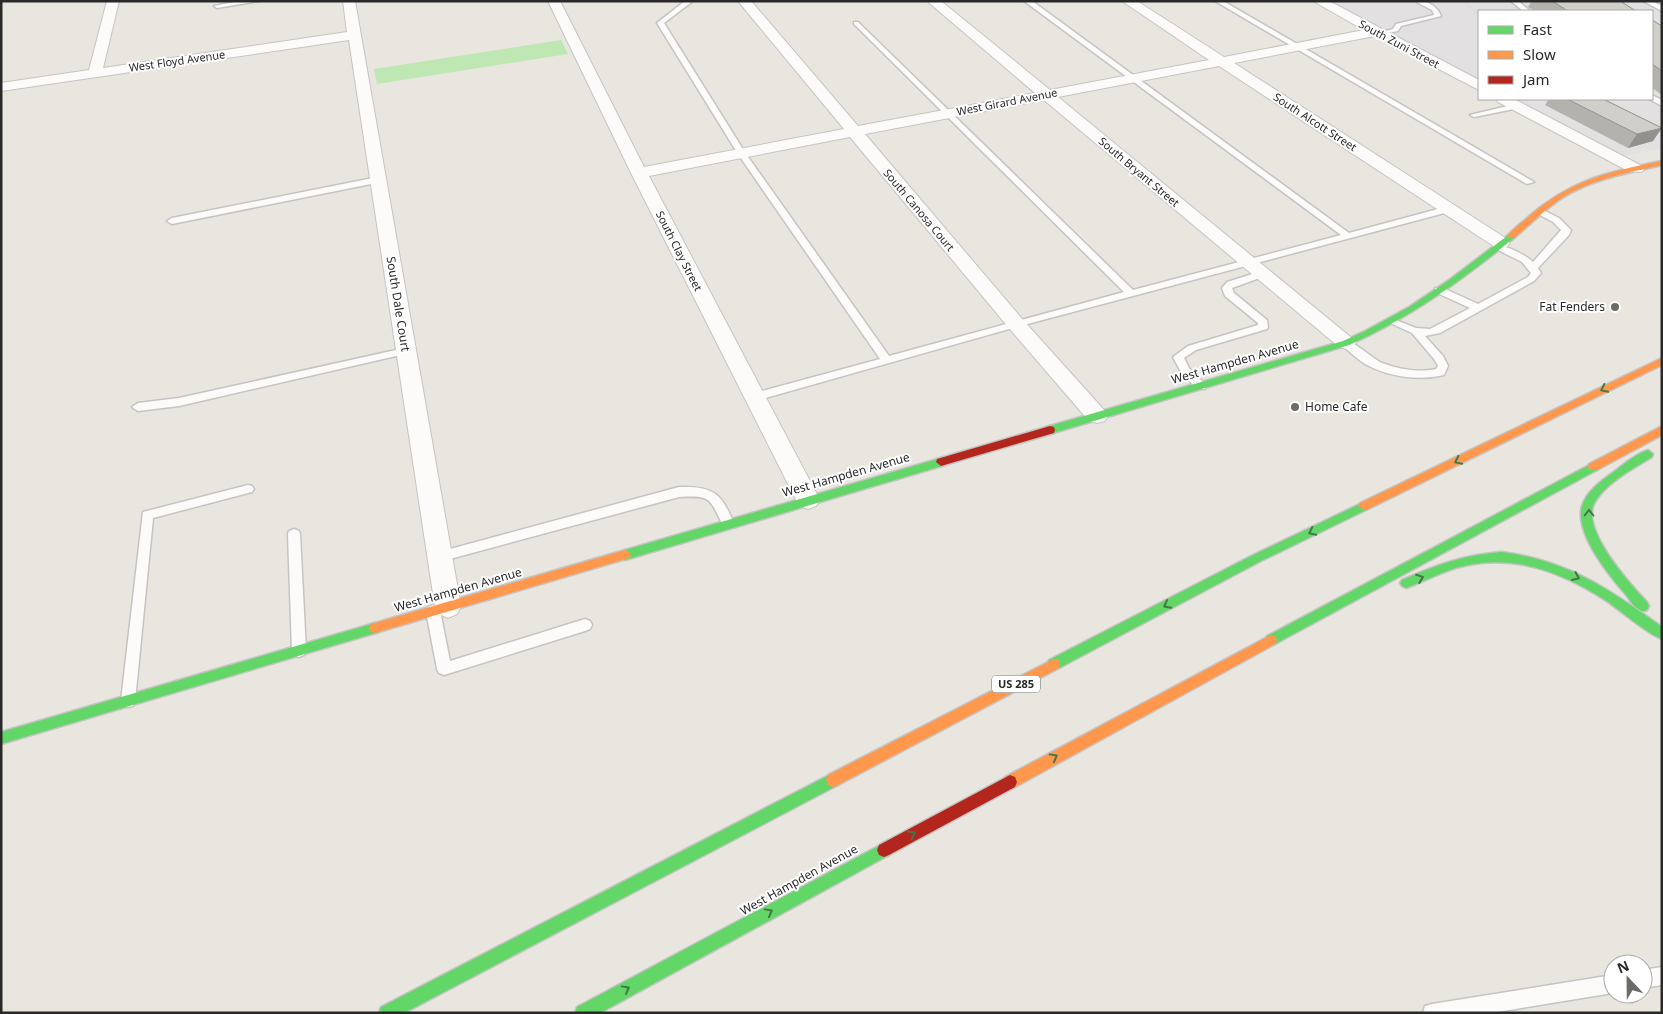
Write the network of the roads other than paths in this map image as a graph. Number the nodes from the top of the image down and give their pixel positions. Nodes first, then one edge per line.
1 (113, 1) edge
2 (256, 1) edge
3 (349, 1) edge
4 (554, 1) edge
5 (690, 1) edge
6 (744, 1) edge
7 (933, 1) edge
8 (1026, 1) edge
9 (1128, 1) edge
10 (1218, 1) edge
11 (1319, 1) edge
12 (1514, 1) edge
13 (1646, 1) edge
14 (1420, 2) edge
15 (217, 6) dead end
16 (1662, 9) edge
17 (1526, 10) edge
18 (856, 23) dead end
19 (1378, 33) junction
20 (354, 35) junction
21 (1298, 47) junction
22 (1221, 62) junction
23 (95, 73) junction
24 (1132, 78) junction
25 (1478, 85) edge
26 (1, 87) edge
27 (1046, 94) junction
28 (1510, 102) edge
29 (949, 114) junction
30 (1474, 114) dead end
31 (853, 133) junction
32 (742, 154) junction
33 (1662, 163) edge
34 (1636, 169) junction
35 (639, 174) junction
36 (378, 180) junction
37 (1530, 182) dead end
38 (1449, 209) junction
39 (1541, 212) junction
40 (172, 221) dead end
41 (1348, 236) junction
42 (1499, 245) junction
43 (1249, 263) junction
44 (1534, 267) junction
45 (1222, 270) junction
46 (1262, 274) junction
47 (1235, 282) junction
48 (1439, 290) junction
49 (1132, 294) junction
50 (1478, 308) junction
51 (1393, 322) junction
52 (1016, 324) junction
53 (1416, 332) junction
54 (1346, 343) junction
55 (406, 351) junction
56 (886, 360) junction
57 (1662, 361) edge
58 (1201, 386) junction
59 (755, 397) junction
60 (138, 407) dead end
61 (1097, 416) junction
62 (1662, 430) edge
63 (1655, 449) dead end
64 (248, 488) dead end
65 (808, 500) junction
66 (728, 524) junction
67 (294, 534) dead end
68 (440, 557) junction
69 (440, 609) junction
70 (1309, 620) junction
71 (1662, 624) edge
72 (585, 625) dead end
73 (1662, 634) edge
74 (299, 651) junction
75 (128, 701) junction
76 (1, 738) edge
77 (1603, 986) edge
78 (388, 1012) edge
79 (583, 1013) edge
80 (1432, 1013) edge

1 - 23 street
2 - 15 lane
3 - 20 street, South Dale Court
4 - 35 street, South Clay Street
5 - 32 lane
6 - 31 street, South Canosa Court
7 - 27 street, South Bryant Street
8 - 24 lane
9 - 22 street, South Alcott Street
10 - 21 lane
11 - 19 street, South Zuni Street
12 - 17 lane
13 - 16 lane
14 - 19 lane
18 - 29 lane
19 - 21 street, West Girard Avenue
19 - 25 street, South Zuni Street
20 - 23 street, West Floyd Avenue
20 - 36 street, South Dale Court
21 - 22 street, West Girard Avenue
21 - 37 lane
22 - 24 street, West Girard Avenue
22 - 38 street, South Alcott Street
23 - 26 street, West Floyd Avenue
24 - 27 street, West Girard Avenue
24 - 41 lane
27 - 29 street, West Girard Avenue
27 - 43 street, South Bryant Street
28 - 30 lane
28 - 34 street
29 - 31 street, West Girard Avenue
29 - 49 lane
31 - 32 street, West Girard Avenue
31 - 52 street, South Canosa Court
32 - 35 street, West Girard Avenue
32 - 56 lane
33 - 34 main road, West Hampden Avenue
34 - 39 main road, West Hampden Avenue
35 - 59 street, South Clay Street
36 - 40 lane
36 - 55 street, South Dale Court
38 - 41 lane
38 - 42 street, South Alcott Street
39 - 42 main road, West Hampden Avenue
39 - 44 lane
41 - 43 lane
42 - 44 lane
42 - 48 main road, West Hampden Avenue
43 - 45 lane
43 - 46 street, South Bryant Street
44 - 50 lane
45 - 47 lane
45 - 49 lane
46 - 47 lane
46 - 54 street, South Bryant Street
47 - 58 lane
48 - 50 lane
48 - 51 main road, West Hampden Avenue
49 - 52 lane
50 - 53 lane
51 - 53 lane
51 - 54 main road, West Hampden Avenue
52 - 56 lane
52 - 61 street, South Canosa Court
53 - 54 lane
54 - 58 main road, West Hampden Avenue
55 - 60 lane
55 - 68 street, South Dale Court
56 - 59 lane
57 -> 78 main road, US 285
58 - 61 main road, West Hampden Avenue
59 - 65 street, South Clay Street
61 - 65 main road, West Hampden Avenue
62 - 70 main road, West Hampden Avenue
71 -> 63 main road
64 - 75 lane
65 - 66 main road, West Hampden Avenue
66 - 68 lane
66 - 69 main road, West Hampden Avenue
67 - 74 lane
68 - 69 street, South Dale Court
69 - 72 lane
69 - 74 main road, West Hampden Avenue
70 -> 73 main road
79 -> 70 main road, West Hampden Avenue
74 - 75 main road, West Hampden Avenue
75 - 76 main road, West Hampden Avenue
77 - 80 lane

